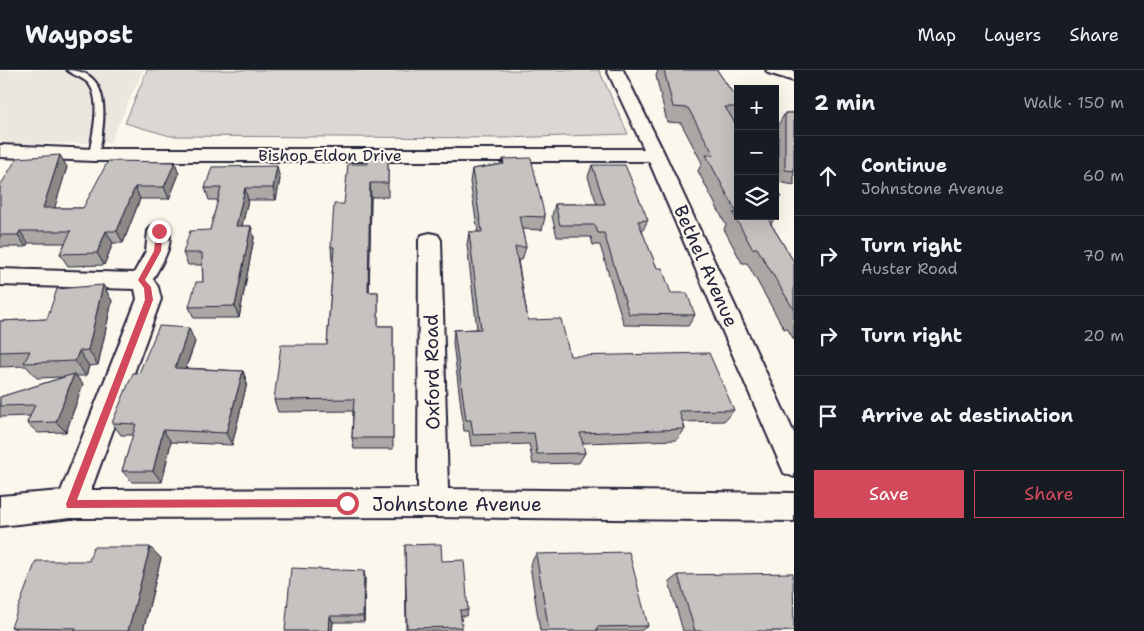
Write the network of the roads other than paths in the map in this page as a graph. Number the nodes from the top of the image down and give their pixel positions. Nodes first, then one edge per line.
1 (72, 70) edge
2 (615, 70) edge
3 (774, 70) edge
4 (794, 76) edge
5 (1, 150) edge
6 (94, 155) junction
7 (656, 156) junction
8 (159, 231) dead end
9 (430, 240) dead end
10 (0, 277) edge
11 (141, 280) junction
12 (794, 464) edge
13 (433, 503) junction
14 (70, 504) junction
15 (794, 507) edge
16 (0, 511) edge

1 - 6 lane
2 - 7 street, Bethel Avenue
3 - 4 street
5 - 6 street, Bishop Eldon Drive
6 - 7 street, Bishop Eldon Drive
7 - 12 street, Bethel Avenue
8 - 11 street
9 - 13 street, Oxford Road
10 - 11 street
11 - 14 street
13 - 14 street, Johnstone Avenue
13 - 15 street, Johnstone Avenue
14 - 16 street, Johnstone Avenue

